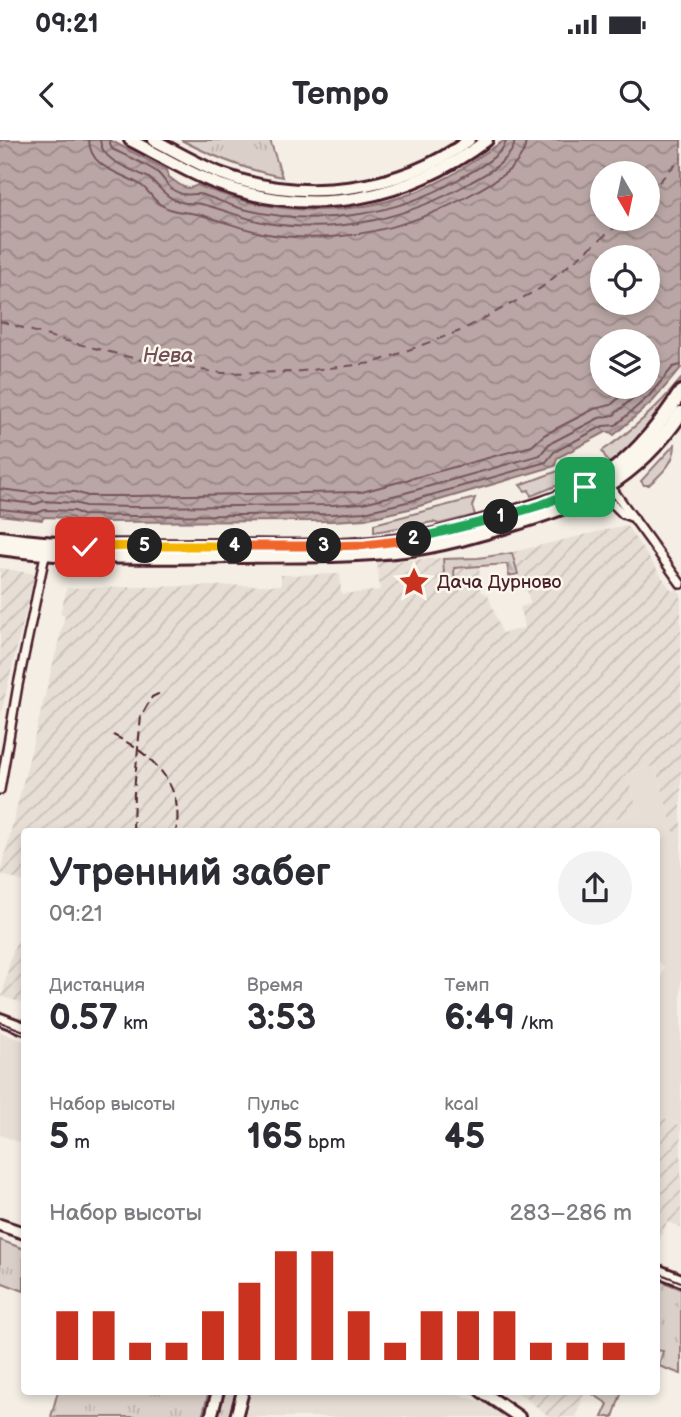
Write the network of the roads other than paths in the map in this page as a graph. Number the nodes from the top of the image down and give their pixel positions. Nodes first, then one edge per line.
1 (130, 140) edge
2 (155, 140) edge
3 (469, 140) edge
4 (487, 140) edge
5 (681, 391) edge
6 (681, 413) edge
7 (606, 481) junction
8 (587, 498) junction
9 (634, 518) junction
10 (0, 538) edge
11 (0, 548) edge
12 (45, 555) junction
13 (681, 584) edge
14 (0, 790) edge
15 (0, 1019) edge
16 (21, 1027) edge
17 (0, 1225) edge
18 (0, 1232) edge
19 (21, 1232) edge
20 (21, 1239) edge
21 (660, 1272) edge
22 (681, 1280) edge
23 (217, 1395) edge
24 (242, 1395) edge
25 (487, 1395) edge
26 (211, 1417) edge
27 (236, 1417) edge
28 (519, 1417) edge

1 - 4 main road
2 - 3 main road
5 - 7 main road
6 - 7 main road
7 - 8 main road
7 - 9 street
7 - 10 main road
8 - 9 street
8 - 12 main road
9 - 13 street
11 - 12 main road
12 - 14 street
15 - 16 main road
17 - 19 main road
18 - 20 main road
21 - 22 main road
23 - 26 main road
24 - 27 main road
25 - 28 main road

